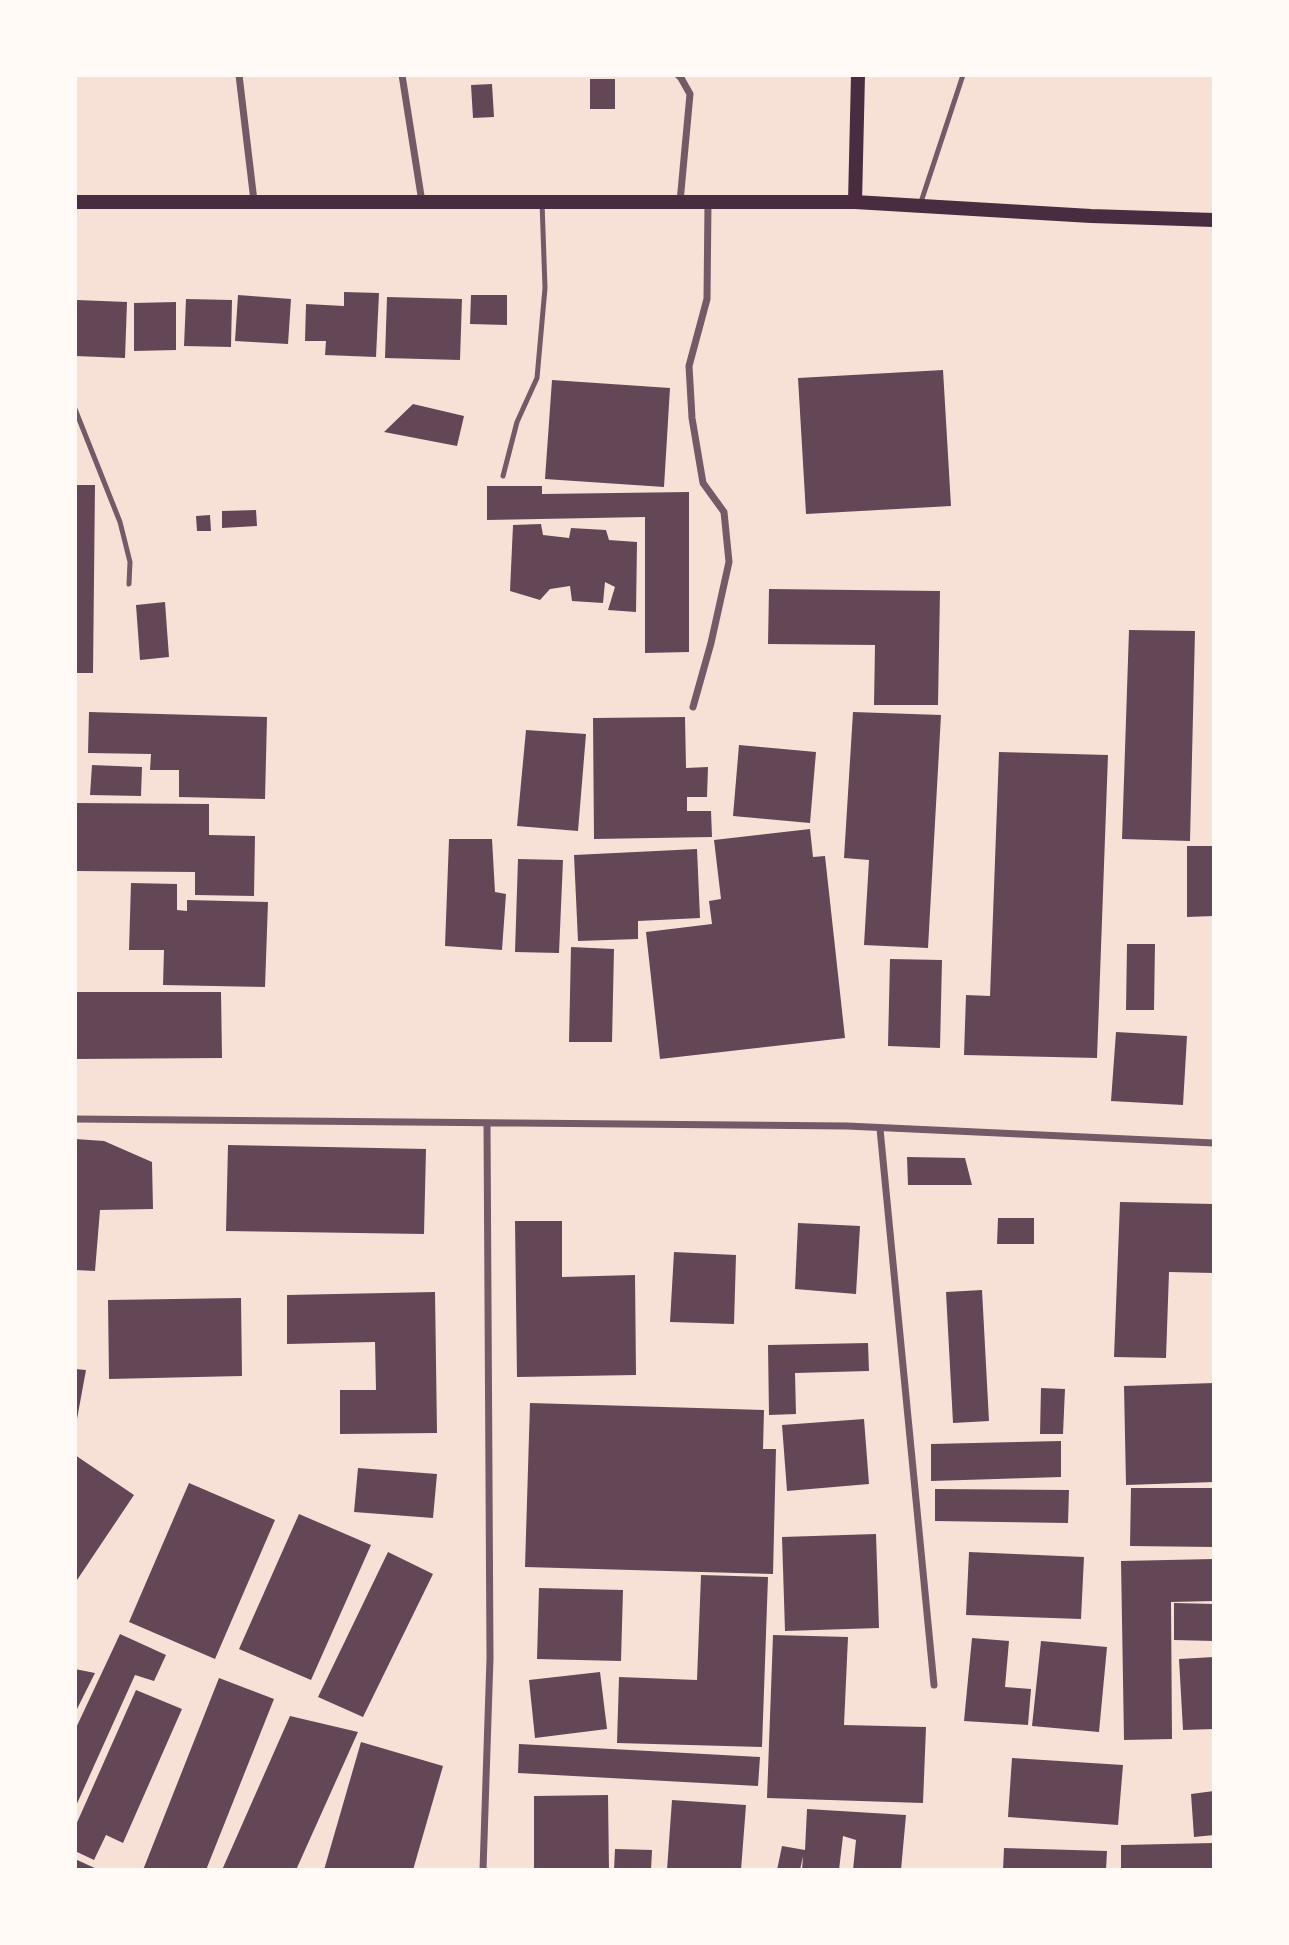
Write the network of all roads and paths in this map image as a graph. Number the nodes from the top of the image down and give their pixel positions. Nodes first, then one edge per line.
1 (239, 75) edge
2 (402, 75) edge
3 (678, 75) edge
4 (858, 75) edge
5 (963, 75) edge
6 (254, 201) junction
7 (75, 202) edge
8 (422, 202) junction
9 (542, 202) junction
10 (681, 202) junction
11 (708, 202) junction
12 (855, 202) junction
13 (920, 206) junction
14 (1214, 220) edge
15 (75, 409) edge
16 (503, 476) dead end
17 (129, 584) dead end
18 (693, 707) dead end
19 (75, 1119) edge
20 (488, 1123) junction
21 (880, 1129) junction
22 (1214, 1143) edge
23 (934, 1685) dead end
24 (483, 1870) edge

1 - 6 street
2 - 8 street
3 - 10 street
4 - 12 main road
5 - 13 lane
6 - 7 main road
6 - 8 main road
8 - 9 main road
9 - 10 main road
9 - 16 lane
10 - 11 main road
11 - 12 main road
11 - 18 street
12 - 13 main road
13 - 14 main road
15 - 17 lane
19 - 20 street
20 - 21 street
20 - 24 street
21 - 22 street
21 - 23 street

